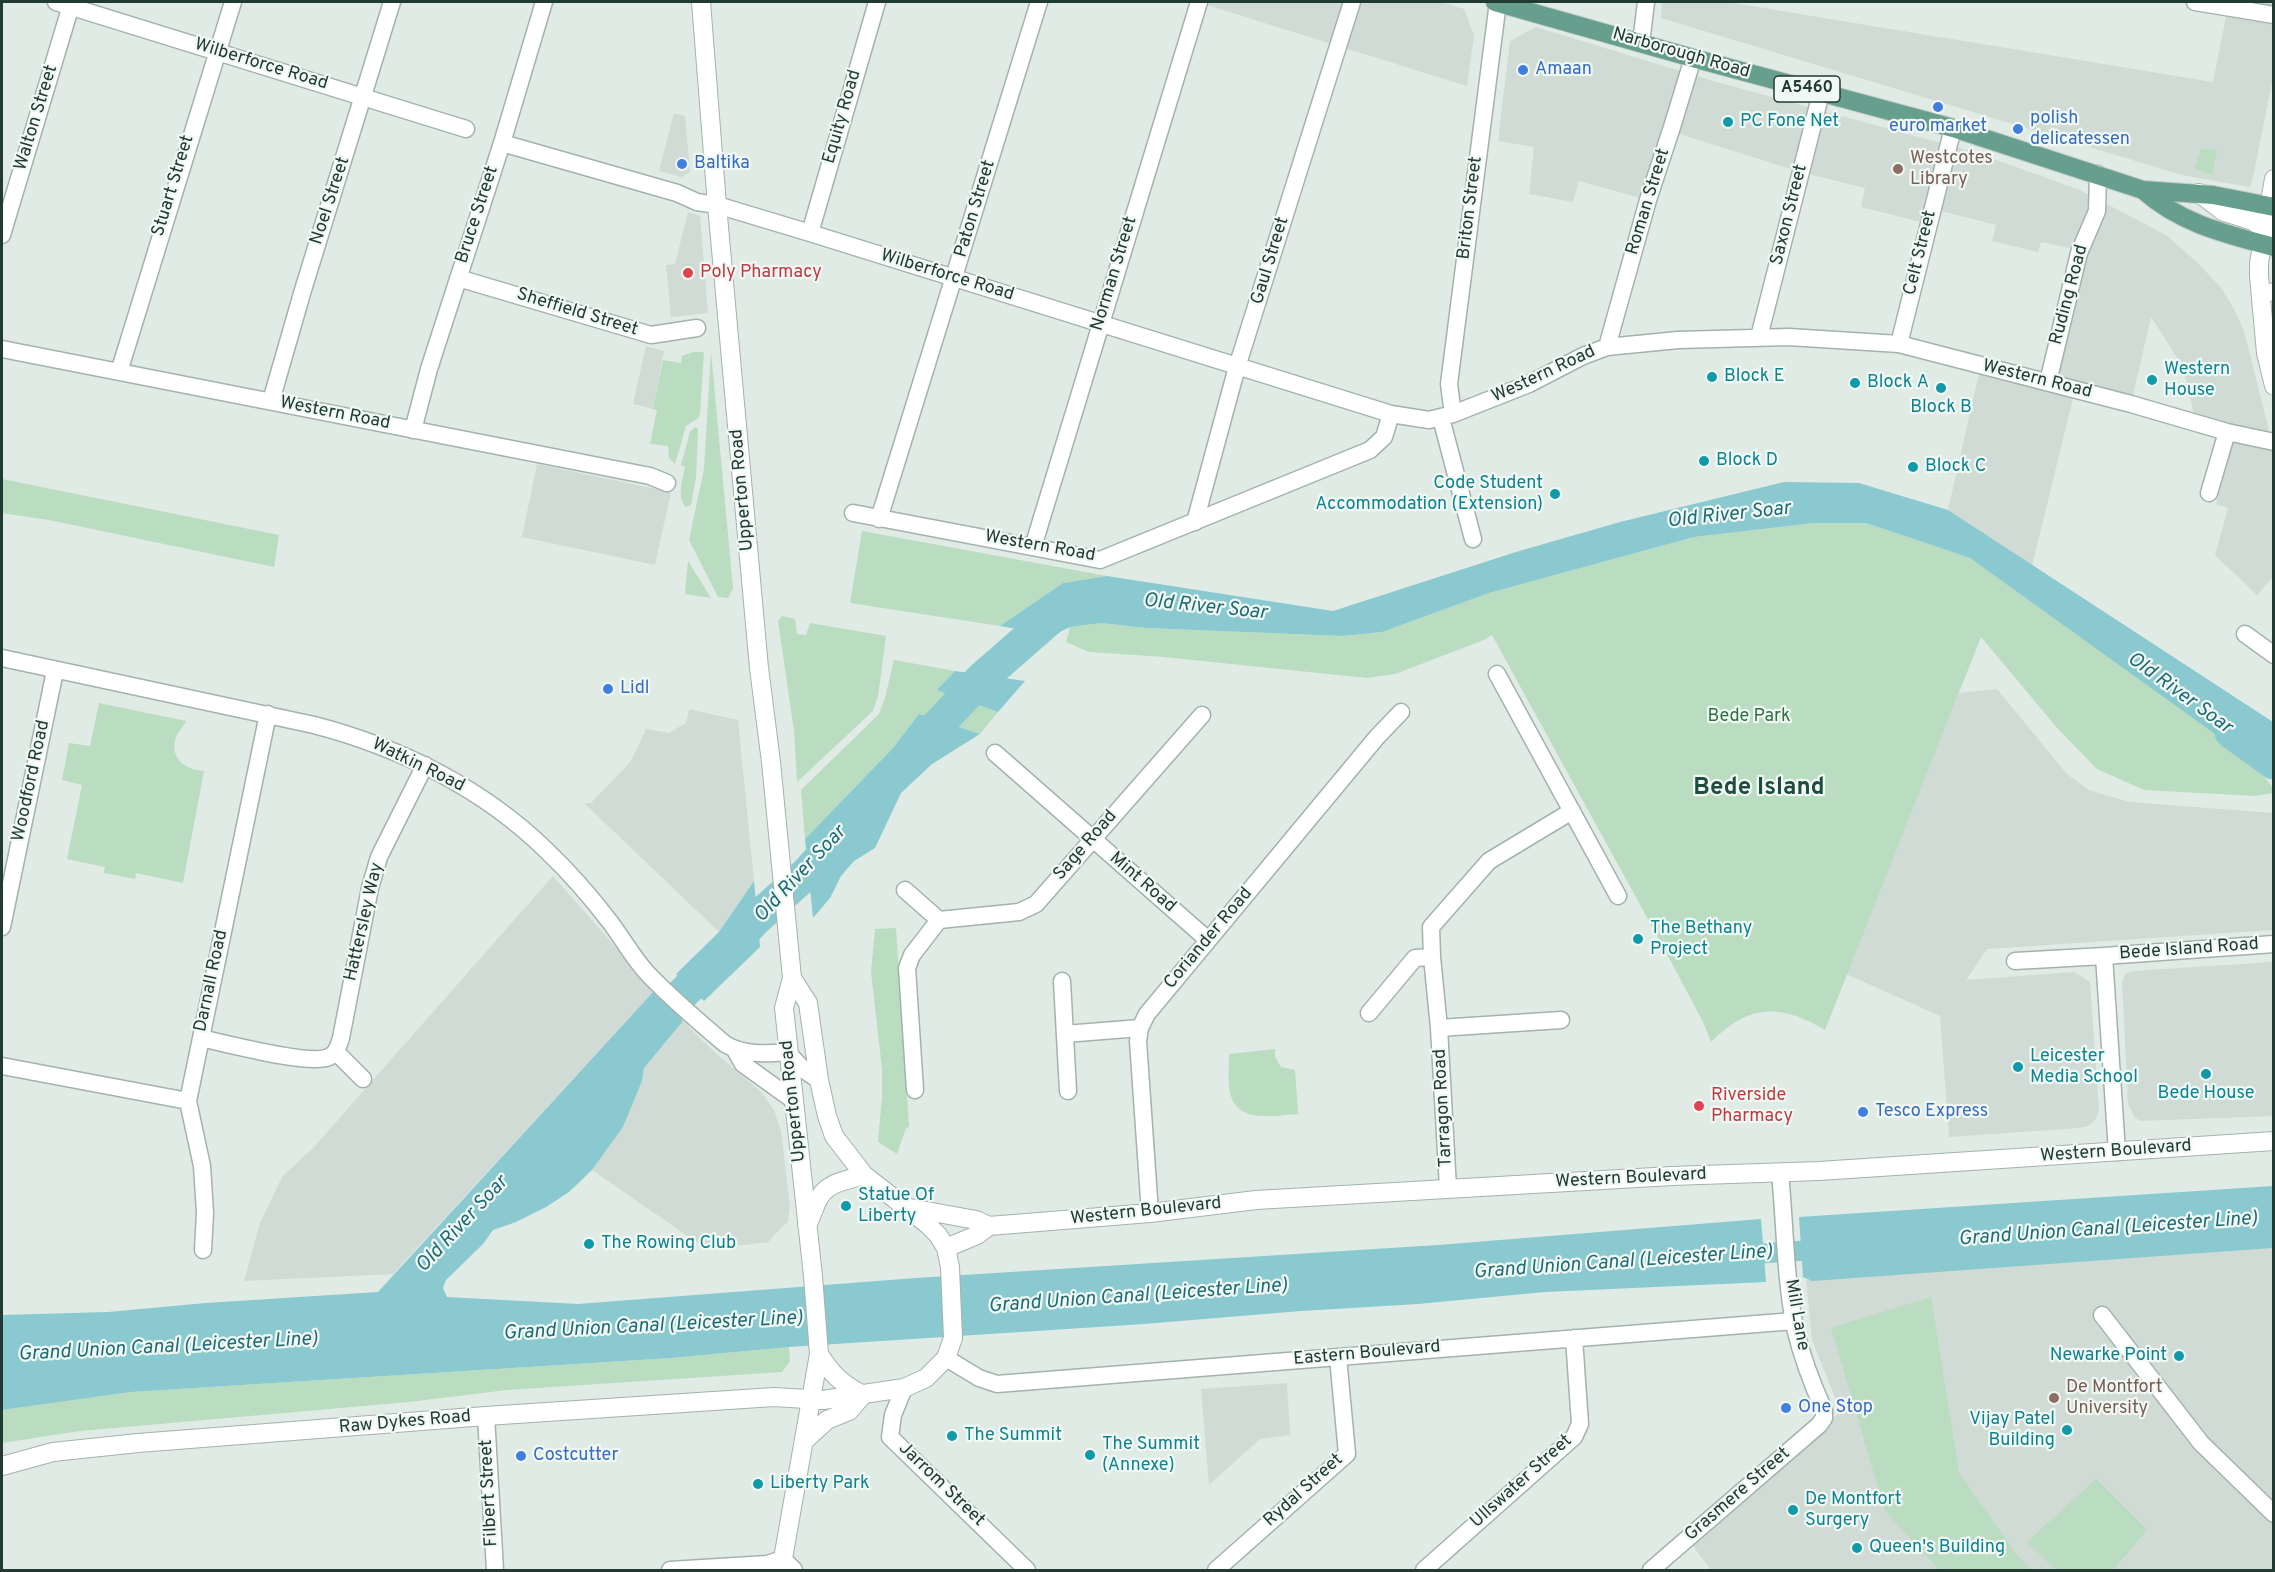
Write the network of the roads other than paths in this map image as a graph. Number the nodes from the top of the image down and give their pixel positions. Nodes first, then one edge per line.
1 (232, 2) edge
2 (392, 2) edge
3 (544, 2) edge
4 (701, 2) edge
5 (877, 2) edge
6 (1039, 2) edge
7 (1198, 2) edge
8 (1352, 2) edge
9 (1497, 2) edge
10 (1646, 2) edge
11 (2195, 2) edge
12 (66, 3) edge
13 (2274, 15) edge
14 (1641, 43) junction
15 (217, 51) junction
16 (1693, 58) junction
17 (1821, 93) junction
18 (364, 96) junction
19 (1953, 128) junction
20 (466, 129) dead end
21 (502, 143) junction
22 (2098, 174) junction
23 (2274, 179) edge
24 (2143, 190) junction
25 (717, 205) junction
26 (2270, 226) edge
27 (810, 233) junction
28 (2, 235) edge
29 (458, 278) junction
30 (955, 278) junction
31 (2274, 292) edge
32 (2264, 314) junction
33 (1100, 324) junction
34 (697, 328) dead end
35 (1759, 337) junction
36 (1899, 344) junction
37 (1607, 346) junction
38 (2, 349) edge
39 (1238, 367) junction
40 (118, 372) junction
41 (2048, 382) junction
42 (2274, 386) edge
43 (271, 401) junction
44 (1391, 414) junction
45 (1447, 416) junction
46 (413, 430) junction
47 (2227, 432) junction
48 (2274, 442) edge
49 (667, 483) dead end
50 (2209, 493) dead end
51 (853, 513) dead end
52 (879, 519) junction
53 (1195, 522) junction
54 (1473, 539) dead end
55 (1033, 547) junction
56 (2245, 634) dead end
57 (2274, 655) edge
58 (2, 658) edge
59 (55, 671) junction
60 (1497, 674) dead end
61 (1401, 712) dead end
62 (268, 714) junction
63 (1202, 715) dead end
64 (995, 753) dead end
65 (425, 765) junction
66 (1572, 811) junction
67 (1091, 839) junction
68 (905, 890) dead end
69 (1618, 896) dead end
70 (939, 920) junction
71 (2, 927) edge
72 (1208, 940) junction
73 (2274, 944) edge
74 (2104, 956) junction
75 (1432, 957) junction
76 (2015, 961) dead end
77 (792, 978) junction
78 (1062, 981) dead end
79 (1369, 1013) dead end
80 (1561, 1020) dead end
81 (1140, 1028) junction
82 (1440, 1028) junction
83 (1065, 1034) junction
84 (201, 1038) junction
85 (735, 1050) junction
86 (336, 1052) junction
87 (787, 1052) junction
88 (2, 1066) edge
89 (363, 1079) dead end
90 (819, 1080) junction
91 (915, 1090) dead end
92 (1068, 1091) dead end
93 (793, 1100) junction
94 (188, 1101) junction
95 (2274, 1141) edge
96 (2117, 1152) junction
97 (1780, 1173) junction
98 (864, 1175) junction
99 (1448, 1188) junction
100 (908, 1208) junction
101 (1150, 1213) junction
102 (807, 1225) junction
103 (989, 1226) junction
104 (946, 1248) junction
105 (203, 1250) dead end
106 (2103, 1315) dead end
107 (1794, 1321) junction
108 (1574, 1338) junction
109 (818, 1350) junction
110 (1338, 1357) junction
111 (946, 1358) junction
112 (904, 1388) junction
113 (863, 1395) junction
114 (811, 1399) junction
115 (486, 1416) junction
116 (1824, 1418) joint
117 (805, 1440) junction
118 (2, 1466) edge
119 (2274, 1514) edge
120 (786, 1567) edge
121 (495, 1570) edge
122 (670, 1570) edge
123 (1027, 1570) edge
124 (1216, 1570) edge
125 (1424, 1570) edge
126 (1651, 1570) edge

1 - 15 street, Stuart Street
2 - 18 street, Noel Street
3 - 21 street, Bruce Street
4 - 25 street, Upperton Road
5 - 27 street, Equity Road
6 - 30 street, Paton Street
7 - 33 street, Norman Street
8 - 39 street, Gaul Street
9 - 14 main road, Narborough Road / A5460
9 - 45 street, Briton Street
10 - 14 street
11 - 13 street
12 - 15 street, Wilberforce Road
12 - 28 street, Walton Street
14 - 16 main road, Narborough Road / A5460
15 - 18 street, Wilberforce Road
15 - 40 street, Stuart Street
16 - 17 main road, Narborough Road / A5460
16 - 37 street, Roman Street
17 - 19 main road, Narborough Road / A5460
17 - 35 street, Saxon Street
18 - 20 street, Wilberforce Road
18 - 43 street, Noel Street
19 - 22 main road, Narborough Road / A5460
19 - 36 street, Celt Street
21 - 25 street, Wilberforce Road
21 - 29 street, Bruce Street
22 - 24 main road, Narborough Road / A5460
22 - 41 street, Ruding Road
23 - 26 street
24 - 26 main road, Narborough Road / A5460
24 - 26 main road, Narborough Road / A5460
25 - 27 street, Wilberforce Road
25 - 77 street, Upperton Road
26 - 32 street
27 - 30 street, Wilberforce Road
29 - 34 street, Sheffield Street
29 - 46 street, Bruce Street
30 - 33 street, Wilberforce Road
30 - 52 street, Paton Street
31 - 32 street
32 - 42 street
33 - 39 street, Wilberforce Road
33 - 55 street, Norman Street
35 - 36 street, Western Road
35 - 37 street, Western Road
36 - 41 street, Western Road
37 - 45 street, Western Road
38 - 40 street, Western Road
39 - 44 street, Wilberforce Road
39 - 53 street, Gaul Street
40 - 43 street, Western Road
41 - 47 street, Western Road
43 - 46 street, Western Road
44 - 45 street, Western Road
44 - 53 street, Western Road
45 - 54 street, Briton Street
46 - 49 street, Western Road
47 - 48 street, Western Road
47 - 50 street
51 - 52 street, Western Road
52 - 55 street, Western Road
53 - 55 street, Western Road
56 - 57 street
58 - 59 street, Watkin Road
59 - 62 street, Watkin Road
59 - 71 street, Woodford Road
60 - 66 street
61 - 72 street, Coriander Road
62 - 65 street, Watkin Road
62 - 84 street, Darnall Road
63 - 67 street, Sage Road
64 - 67 street, Mint Road
65 - 85 street, Watkin Road
65 - 86 street, Hattersley Way
66 - 69 street
66 - 75 street, Tarragon Road
67 - 70 street, Sage Road
67 - 72 street, Mint Road
68 - 70 street
70 - 91 street
72 - 81 street, Coriander Road
73 - 74 street, Bede Island Road
74 - 76 street, Bede Island Road
74 - 96 street, Bede Island Road
75 - 79 street
75 - 82 street, Tarragon Road
77 - 87 street, Upperton Road
77 - 90 street, Upperton Road
78 - 83 street
80 - 82 street, Tarragon Road
81 - 83 street
81 - 101 street, Coriander Road
82 - 99 street, Tarragon Road
83 - 92 street
84 - 86 street
84 - 94 street, Darnall Road
85 - 87 street
85 - 93 street, Watkin Road
86 - 89 street
87 - 90 street
87 - 93 street, Upperton Road
88 - 94 street
90 - 98 street, Upperton Road
93 - 102 street, Upperton Road
94 - 105 street, Darnall Road
95 - 96 street, Western Boulevard
96 - 97 street, Western Boulevard
97 - 99 street, Western Boulevard
97 - 107 street, Mill Lane
98 - 100 street, Upperton Road
98 - 102 street
99 - 101 street, Western Boulevard
100 - 103 street, Western Boulevard
100 - 104 street, Upperton Road
101 - 103 street, Western Boulevard
102 - 109 street, Upperton Road
103 - 104 street, Western Boulevard
104 - 111 street, Upperton Road
106 - 119 street
107 - 108 street, Eastern Boulevard
107 - 116 street, Mill Lane
108 - 110 street, Eastern Boulevard
108 - 125 street, Ullswater Street
109 - 113 street
109 - 114 street, Upperton Road
110 - 111 street, Eastern Boulevard
110 - 124 street, Rydal Street
111 - 112 street, Upperton Road
112 - 113 street, Upperton Road
112 - 123 street, Jarrom Street
113 - 114 street, Upperton Road
113 - 117 street
114 - 115 street, Raw Dykes Road
114 - 117 street
115 - 118 street, Raw Dykes Road
115 - 121 street, Filbert Street
116 - 126 street, Grasmere Street
117 - 120 street
120 - 122 street

